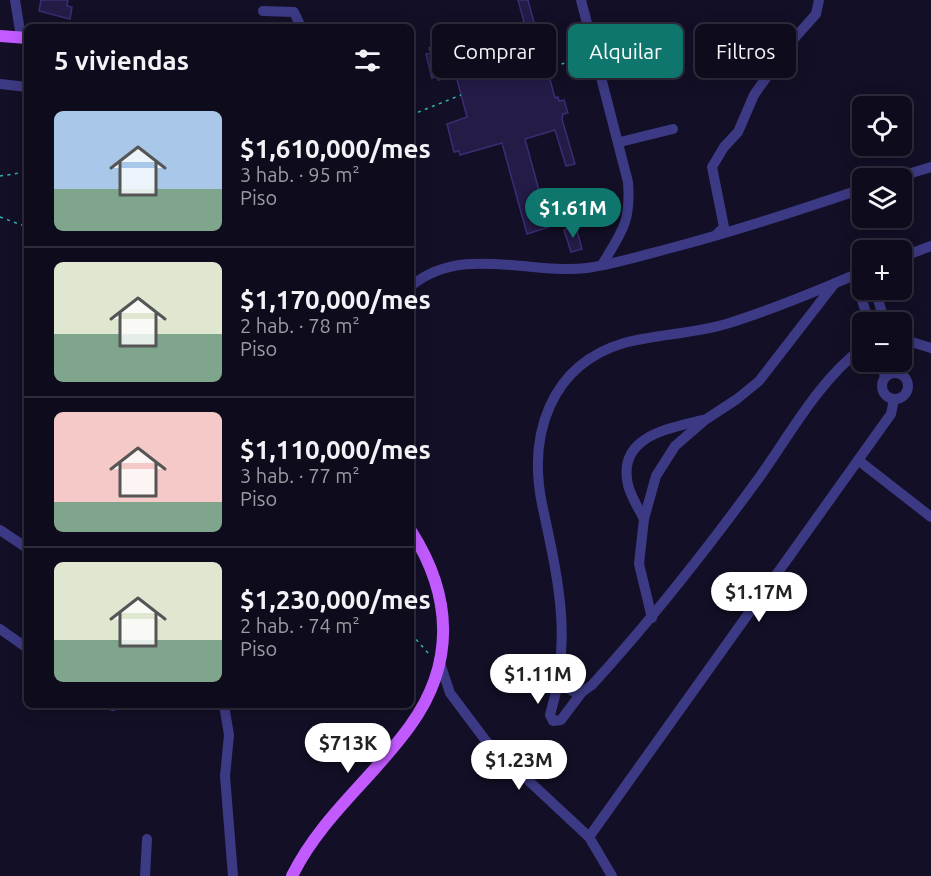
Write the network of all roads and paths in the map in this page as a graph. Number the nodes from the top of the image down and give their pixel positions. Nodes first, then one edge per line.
1 (15, 0) edge
2 (581, 0) edge
3 (819, 0) edge
4 (263, 11) dead end
5 (300, 24) edge
6 (0, 36) edge
7 (24, 38) edge
8 (0, 84) edge
9 (24, 87) edge
10 (461, 96) dead end
11 (414, 114) edge
12 (673, 129) dead end
13 (620, 142) junction
14 (931, 167) edge
15 (24, 172) edge
16 (912, 173) edge
17 (0, 176) edge
18 (852, 192) edge
19 (0, 217) edge
20 (24, 226) edge
21 (713, 237) junction
22 (931, 246) edge
23 (912, 253) edge
24 (602, 265) junction
25 (852, 276) edge
26 (835, 283) junction
27 (414, 284) edge
28 (912, 342) edge
29 (931, 348) edge
30 (852, 356) edge
31 (884, 372) edge
32 (890, 372) edge
33 (902, 372) edge
34 (885, 376) junction
35 (894, 399) junction
36 (705, 420) junction
37 (858, 460) junction
38 (931, 517) edge
39 (644, 519) junction
40 (0, 530) edge
41 (414, 536) edge
42 (24, 546) edge
43 (652, 618) junction
44 (0, 629) edge
45 (414, 637) edge
46 (24, 646) edge
47 (439, 663) junction
48 (560, 683) junction
49 (433, 687) junction
50 (582, 692) junction
51 (450, 693) junction
52 (224, 708) edge
53 (589, 837) junction
54 (147, 839) dead end
55 (145, 876) edge
56 (233, 876) edge
57 (292, 876) edge
58 (612, 876) edge

1 - 7 street
2 - 13 street
3 - 21 street
4 - 5 street
6 - 7 main road
8 - 9 street
10 - 11 path
12 - 13 street
13 - 24 street
14 - 16 street
15 - 17 path
18 - 21 street
19 - 20 path
21 - 24 street
22 - 23 street
24 - 27 street
25 - 26 street
26 - 36 street
26 - 48 street
28 - 29 street
30 - 43 street
31 - 34 street
32 - 34 street
33 - 35 street
34 - 35 street
35 - 37 street
36 - 39 street
36 - 39 street
37 - 38 street
37 - 53 street
39 - 43 street
40 - 42 street
41 - 47 main road
43 - 50 street
44 - 46 street
45 - 47 path
47 - 49 main road
47 - 51 street
48 - 50 street
48 - 50 street
49 - 51 street
49 - 57 main road
51 - 53 street
52 - 56 street
53 - 58 street
54 - 55 street

